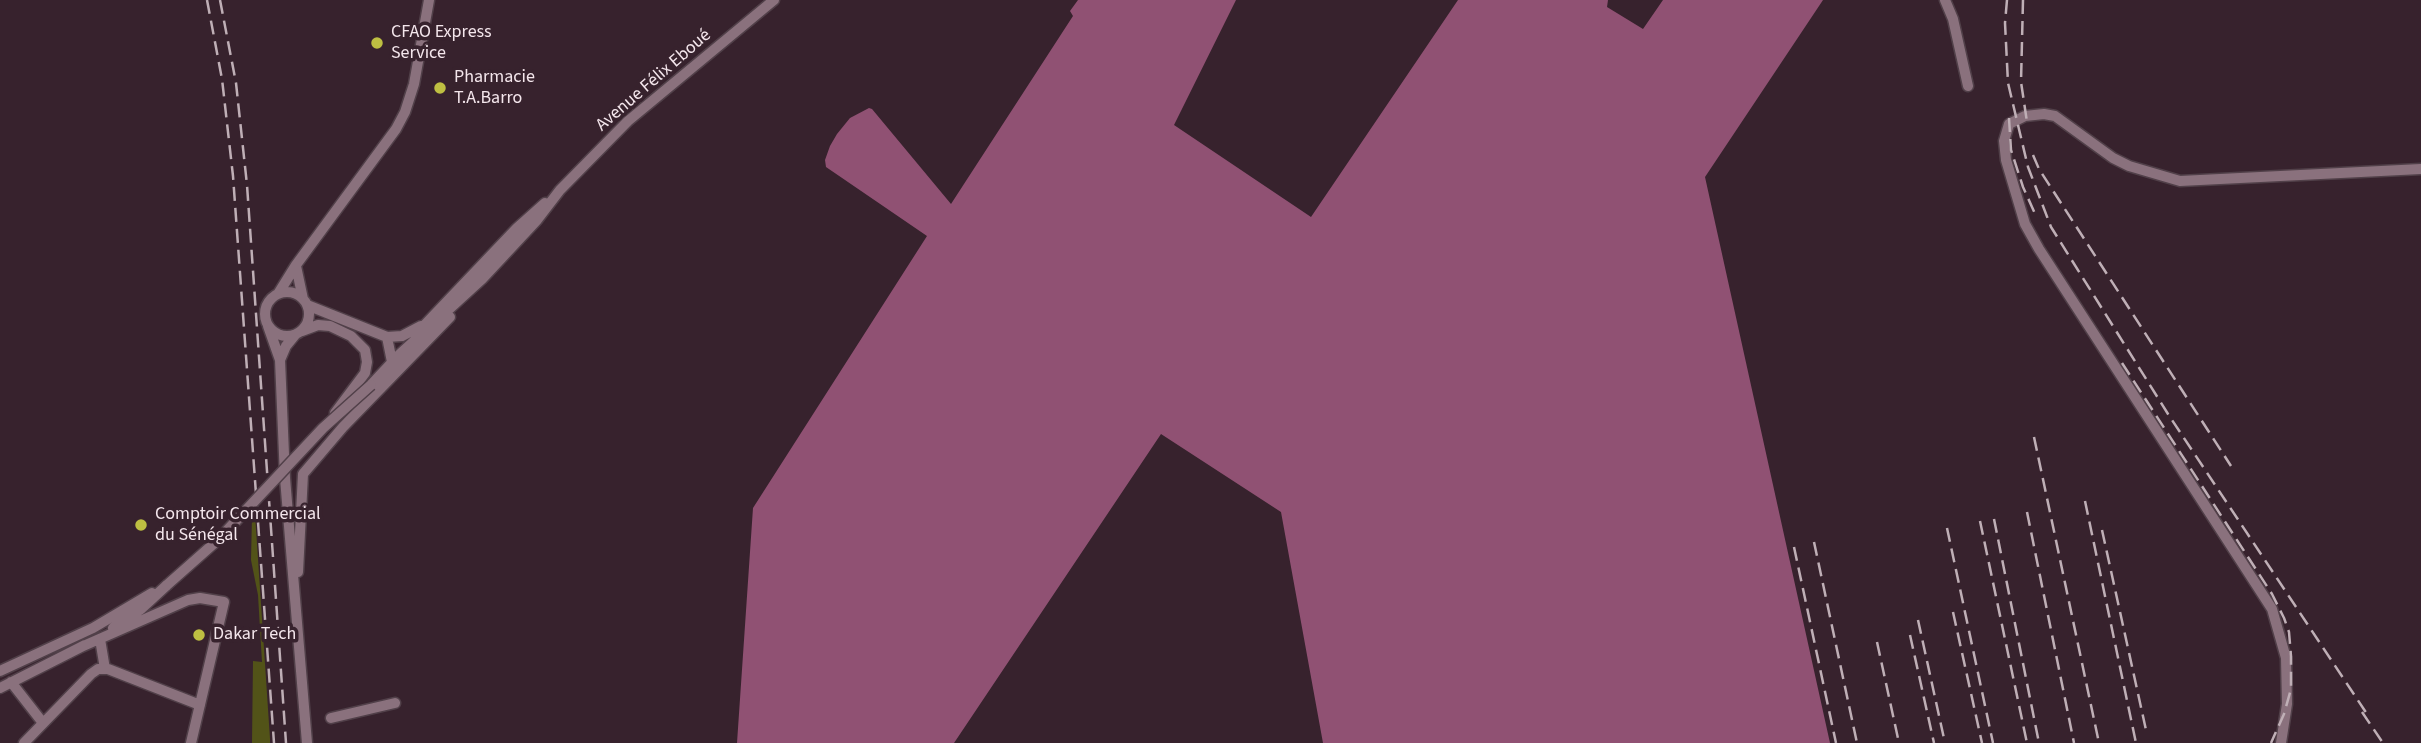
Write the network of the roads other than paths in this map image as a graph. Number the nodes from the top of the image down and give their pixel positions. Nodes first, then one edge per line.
1 (429, 0) edge
2 (774, 0) edge
3 (1945, 0) edge
4 (1968, 86) dead end
5 (2421, 169) edge
6 (560, 190) junction
7 (296, 265) junction
8 (482, 279) junction
9 (278, 293) junction
10 (305, 302) junction
11 (424, 324) junction
12 (268, 326) junction
13 (298, 333) junction
14 (385, 336) junction
15 (365, 350) junction
16 (400, 354) junction
17 (280, 360) junction
18 (392, 362) junction
19 (323, 428) junction
20 (303, 474) junction
21 (285, 478) junction
22 (296, 602) junction
23 (138, 606) junction
24 (100, 639) junction
25 (81, 647) junction
26 (105, 669) junction
27 (0, 671) edge
28 (11, 682) junction
29 (0, 688) edge
30 (395, 703) dead end
31 (200, 705) junction
32 (331, 718) dead end
33 (43, 723) junction
34 (24, 743) edge
35 (191, 743) edge
36 (307, 743) edge
37 (2281, 743) edge

1 - 7 street
2 - 6 street, Avenue Félix Eboué
3 - 4 street
5 - 37 street
6 - 8 street, Avenue Félix Eboué
6 - 11 street, Avenue Félix Eboué
7 - 9 street
7 - 10 street
8 - 16 street, Avenue Félix Eboué
8 - 20 street
9 - 10 street
9 - 12 street
10 - 13 street
10 - 14 street
11 - 14 street
11 - 16 street, Avenue Félix Eboué
12 - 13 street
12 - 17 street
13 - 15 street
13 - 17 street
14 - 15 street
14 - 18 street
15 - 19 street, bridge
16 - 18 street, Avenue Félix Eboué
17 - 21 street
18 - 19 street, Avenue Félix Eboué, bridge
19 - 23 street, bridge
20 - 21 street
20 - 22 street
21 - 22 street
22 - 36 street
23 - 25 street
23 - 27 street
24 - 25 street
24 - 26 street
24 - 31 street
25 - 28 street
26 - 31 street
26 - 33 street
28 - 29 street
28 - 33 street
30 - 32 street
31 - 35 street
33 - 34 street

